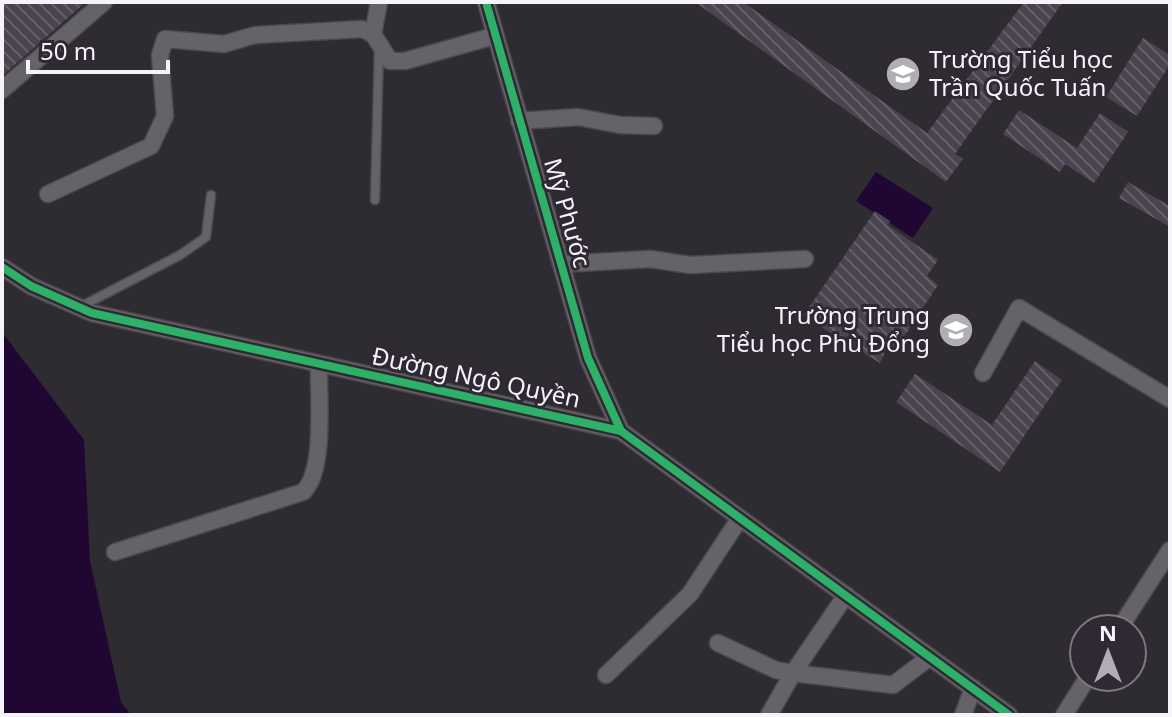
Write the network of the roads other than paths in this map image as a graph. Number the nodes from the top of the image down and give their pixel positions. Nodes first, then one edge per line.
1 (104, 2) edge
2 (379, 2) edge
3 (486, 2) edge
4 (494, 36) junction
5 (376, 40) junction
6 (2, 90) edge
7 (519, 121) junction
8 (654, 126) dead end
9 (48, 194) dead end
10 (211, 195) dead end
11 (375, 200) dead end
12 (805, 259) dead end
13 (561, 264) junction
14 (2, 267) edge
15 (79, 307) junction
16 (319, 364) junction
17 (983, 373) dead end
18 (1170, 399) edge
19 (621, 431) junction
20 (740, 518) junction
21 (1170, 550) edge
22 (115, 552) dead end
23 (846, 595) junction
24 (1129, 613) edge
25 (718, 643) dead end
26 (930, 657) junction
27 (793, 673) junction
28 (606, 675) dead end
29 (973, 688) junction
30 (1078, 693) edge
31 (769, 715) edge
32 (963, 715) edge
33 (1009, 715) edge
34 (1064, 715) edge

1 - 6 street
2 - 5 street
3 - 4 street, Mỹ Phước
4 - 5 street
4 - 7 street, Mỹ Phước
5 - 9 street
5 - 11 lane
7 - 8 street
7 - 13 street, Mỹ Phước
10 - 15 lane
12 - 13 street
13 - 19 street, Mỹ Phước
14 - 15 street, Đường Ngô Quyền
15 - 16 street, Đường Ngô Quyền
16 - 19 street, Đường Ngô Quyền
16 - 22 street
17 - 18 street
19 - 20 street, Đường Ngô Quyền
20 - 23 street, Đường Ngô Quyền
20 - 28 street
21 - 24 street
23 - 26 street, Đường Ngô Quyền
23 - 27 street
25 - 27 street
26 - 27 street
26 - 29 street, Đường Ngô Quyền
27 - 31 street
29 - 32 street
29 - 33 street, Đường Ngô Quyền
30 - 34 street

